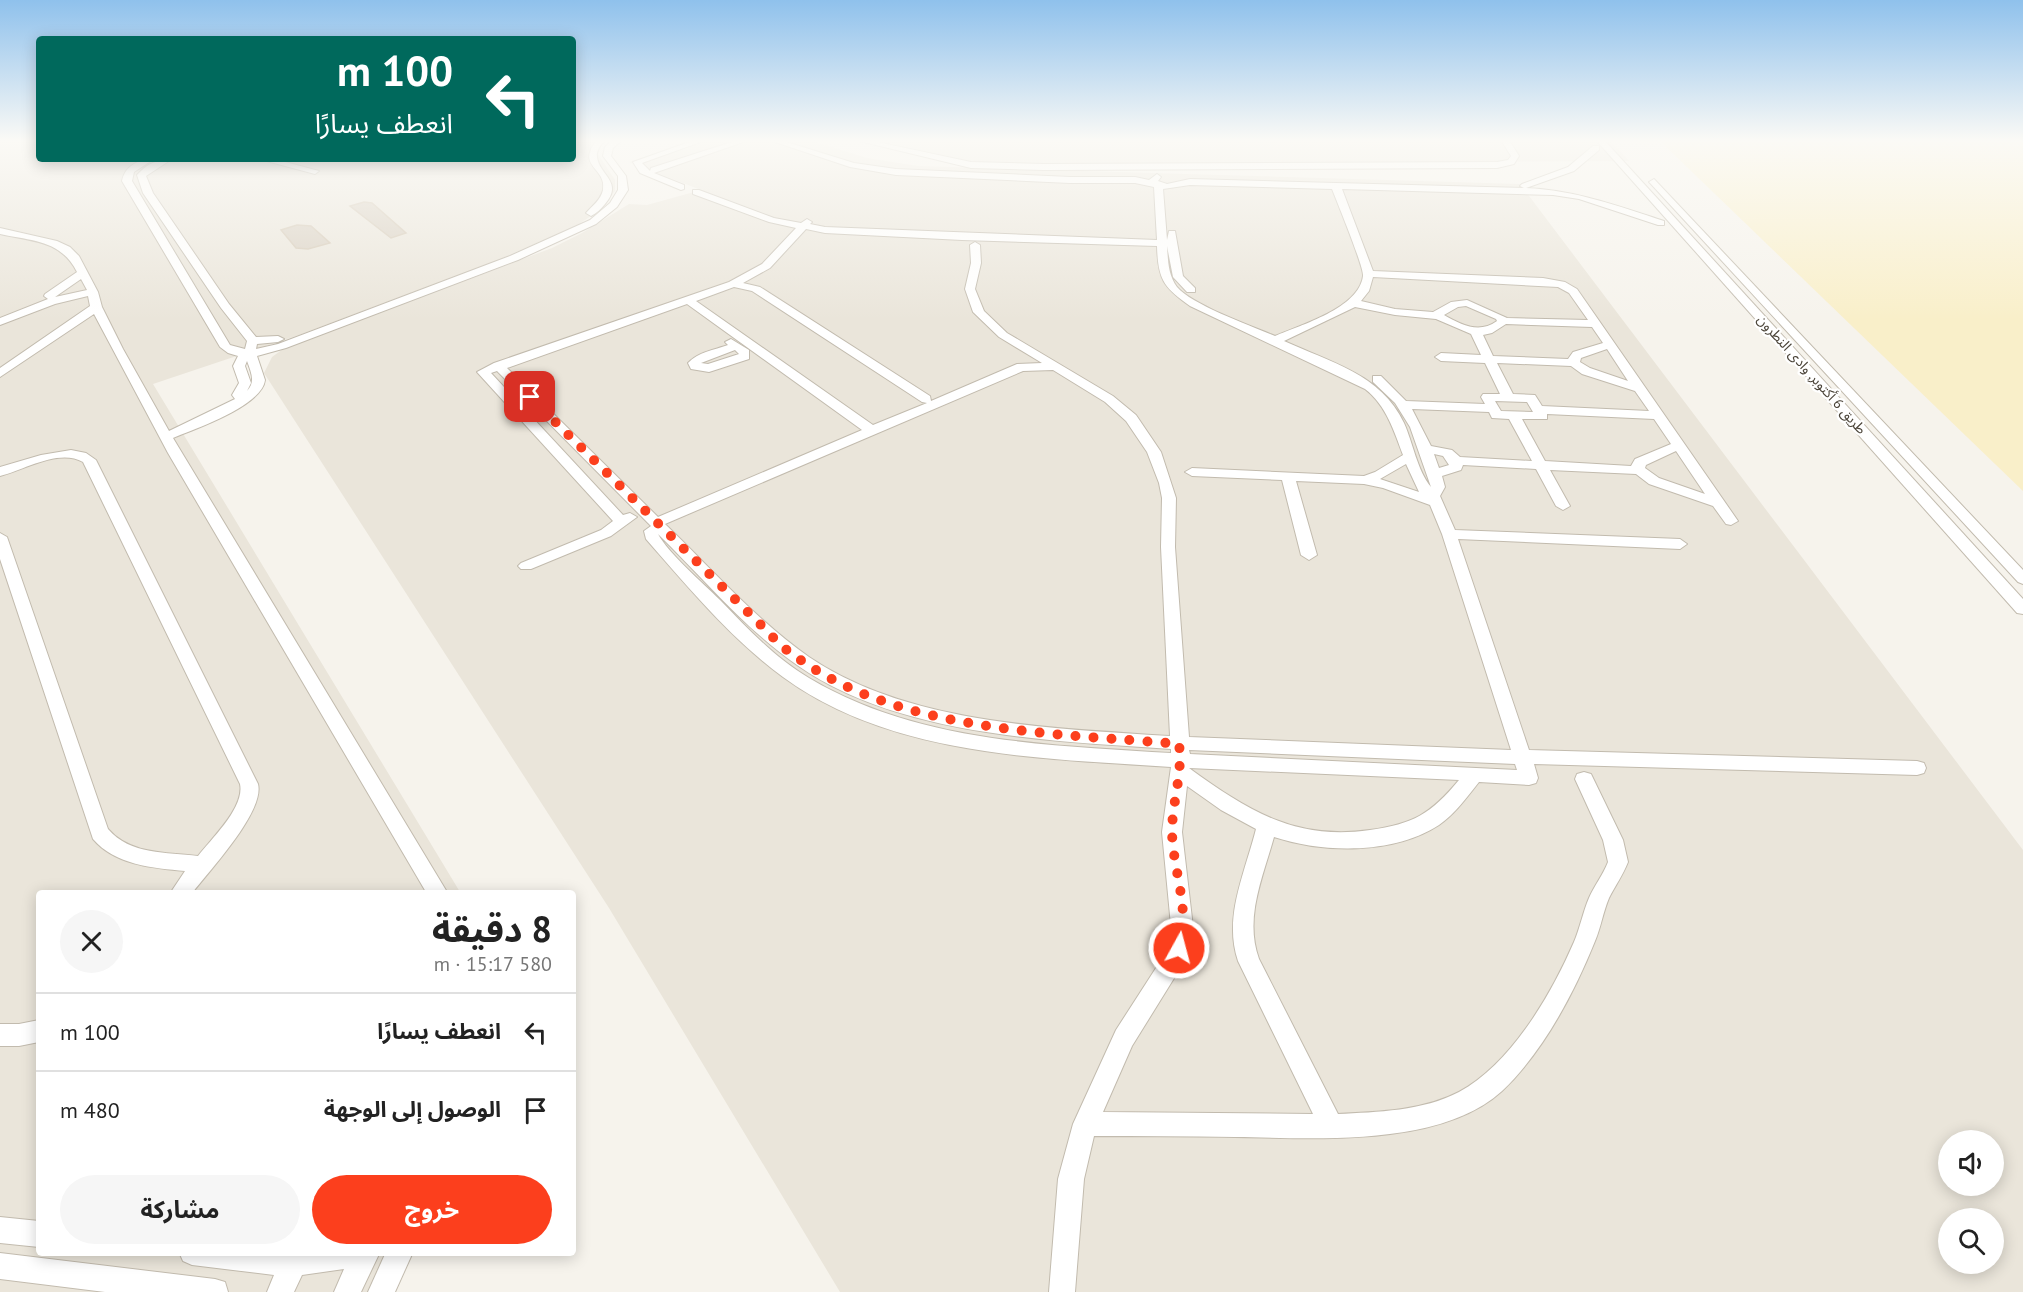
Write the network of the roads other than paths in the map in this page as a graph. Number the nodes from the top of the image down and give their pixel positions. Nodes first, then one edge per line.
1 (138, 200) edge
2 (155, 200) edge
3 (603, 200) edge
4 (618, 200) edge
5 (724, 200) edge
6 (1164, 200) edge
7 (1341, 200) edge
8 (1591, 200) edge
9 (1643, 200) edge
10 (1649, 200) edge
11 (1670, 200) edge
12 (805, 225) junction
13 (173, 230) junction
14 (0, 231) edge
15 (157, 234) junction
16 (984, 238) junction
17 (1167, 240) junction
18 (509, 256) junction
19 (491, 263) junction
20 (83, 273) junction
21 (1369, 274) junction
22 (733, 284) junction
23 (1454, 290) junction
24 (95, 299) junction
25 (685, 302) junction
26 (38, 303) junction
27 (1353, 303) junction
28 (0, 315) edge
29 (1438, 316) junction
30 (1504, 321) junction
31 (0, 322) edge
32 (1596, 324) junction
33 (1476, 333) junction
34 (1279, 338) junction
35 (252, 340) junction
36 (1610, 344) junction
37 (736, 346) dead end
38 (1026, 350) junction
39 (249, 353) junction
40 (1441, 357) dead end
41 (1489, 359) junction
42 (1574, 363) junction
43 (498, 366) junction
44 (1021, 367) junction
45 (1058, 368) junction
46 (0, 373) edge
47 (1639, 388) junction
48 (1508, 397) junction
49 (926, 399) dead end
50 (1405, 405) junction
51 (1493, 408) junction
52 (1538, 410) junction
53 (1657, 415) junction
54 (1514, 416) junction
55 (871, 430) junction
56 (167, 436) junction
57 (1679, 445) junction
58 (1423, 448) junction
59 (1409, 457) junction
60 (1456, 461) junction
61 (1541, 465) junction
62 (1639, 470) junction
63 (0, 472) edge
64 (1192, 472) dead end
65 (1433, 474) junction
66 (1288, 477) junction
67 (1364, 480) junction
68 (1433, 499) junction
69 (1719, 503) junction
70 (1563, 506) dead end
71 (621, 521) junction
72 (653, 521) junction
73 (1731, 521) dead end
74 (1449, 534) junction
75 (0, 537) edge
76 (1680, 544) dead end
77 (1309, 555) dead end
78 (526, 566) dead end
79 (2023, 579) edge
80 (2023, 609) edge
81 (1523, 758) junction
82 (1180, 759) junction
83 (1917, 768) dead end
84 (1475, 774) junction
85 (1584, 779) dead end
86 (1266, 828) junction
87 (203, 865) junction
88 (183, 890) edge
89 (436, 890) edge
90 (36, 1032) edge
91 (0, 1035) edge
92 (1085, 1124) junction
93 (1331, 1126) junction
94 (0, 1230) edge
95 (36, 1234) edge
96 (226, 1256) edge
97 (346, 1256) edge
98 (366, 1256) edge
99 (398, 1256) edge
100 (294, 1264) junction
101 (0, 1266) edge
102 (215, 1292) edge
103 (280, 1292) edge
104 (347, 1292) edge
105 (381, 1292) edge
106 (1062, 1292) edge

1 - 15 street
2 - 13 street
3 - 18 street
4 - 18 street
5 - 12 street
6 - 17 street
7 - 21 street
8 - 9 street
10 - 80 street, طريق 6 أكتوبر, وادى النطرون
11 - 79 street, طريق 6 أكتوبر, وادى النطرون
12 - 16 street
12 - 22 street
13 - 15 street
13 - 35 street
14 - 20 street
15 - 39 street
16 - 17 street
16 - 38 street
17 - 34 street
18 - 19 street
19 - 35 street
19 - 39 street
20 - 24 street
20 - 26 street
21 - 23 street
21 - 27 street
22 - 25 street
22 - 49 street
23 - 29 street
23 - 30 street
23 - 32 street
24 - 26 street
24 - 46 street
24 - 56 street
25 - 37 street
25 - 43 street
25 - 55 street
26 - 28 street
26 - 31 street
27 - 29 street
27 - 34 street
29 - 33 street
30 - 32 street
30 - 33 street
32 - 36 street
33 - 41 street
34 - 50 street
34 - 59 street
35 - 39 street
36 - 42 street
36 - 47 street
38 - 44 street
38 - 45 street
39 - 56 street
40 - 41 street
41 - 42 street
41 - 48 street
42 - 47 street
43 - 71 street
43 - 72 street
44 - 45 street
44 - 55 street
45 - 82 street
47 - 53 street
48 - 51 street
48 - 52 street
50 - 51 street
50 - 58 street
51 - 54 street
52 - 53 street
52 - 54 street
53 - 57 street
54 - 61 street
55 - 72 street
56 - 89 street
57 - 62 street
57 - 69 street
58 - 60 street
58 - 65 street
59 - 67 street
59 - 68 street
60 - 61 street
60 - 65 street
61 - 62 street
61 - 70 street
62 - 69 street
63 - 87 street
64 - 66 street
65 - 68 street
66 - 67 street
66 - 77 street
67 - 68 street
68 - 74 street
69 - 73 street
71 - 72 street
71 - 78 street
72 - 82 street
74 - 76 street
74 - 81 street
75 - 87 street
81 - 82 street
81 - 83 street
81 - 84 street
82 - 84 street
82 - 86 street
82 - 92 street
84 - 86 street
85 - 93 street
86 - 93 street
87 - 88 street
90 - 91 street
92 - 93 street
92 - 106 street
94 - 95 street
96 - 100 street
97 - 100 street
98 - 104 street
99 - 105 street
100 - 103 street
101 - 102 street

